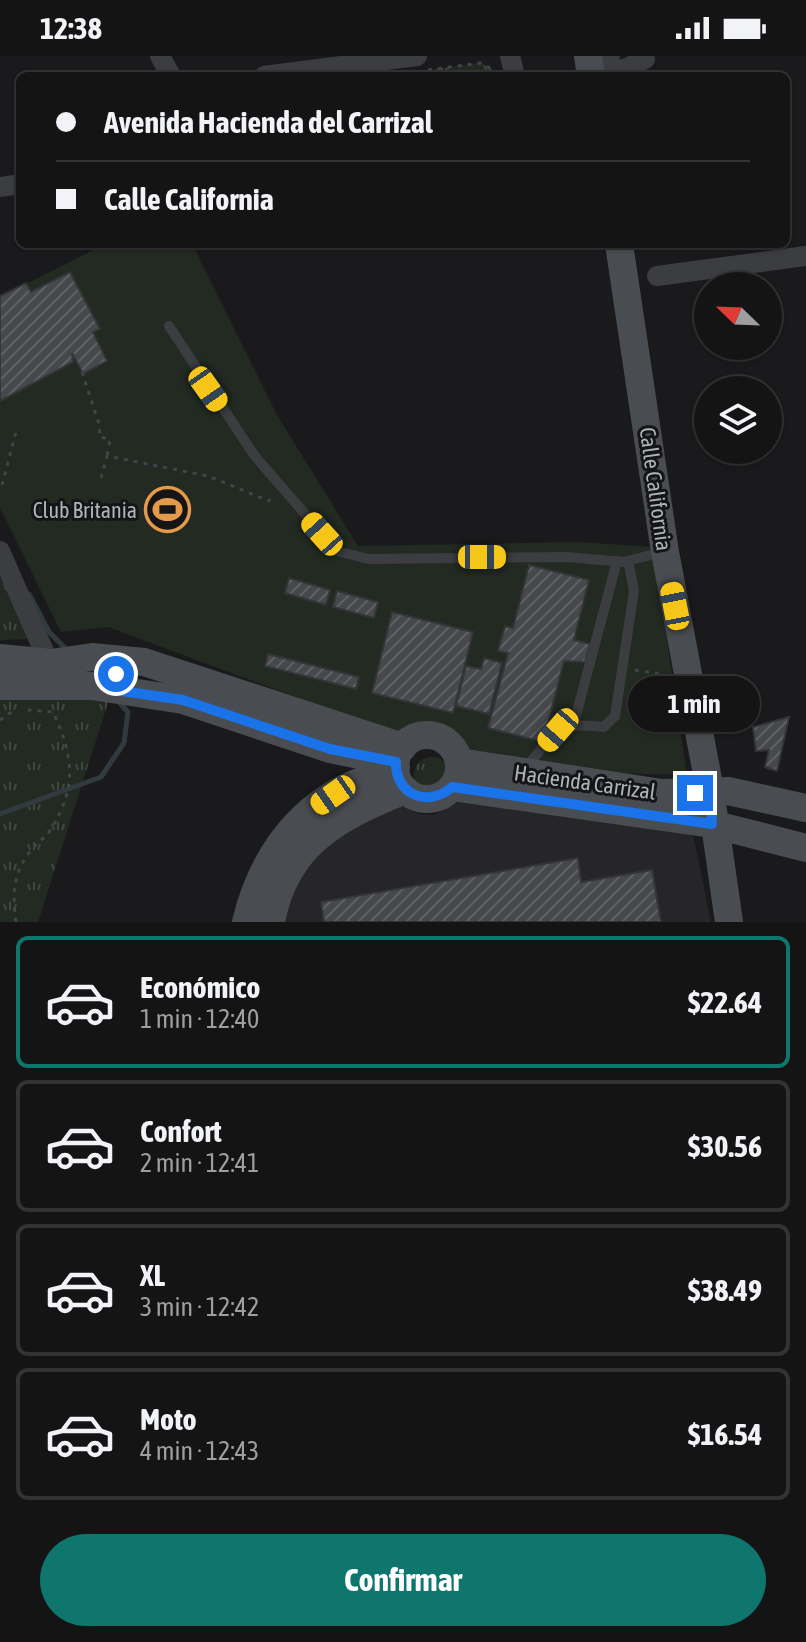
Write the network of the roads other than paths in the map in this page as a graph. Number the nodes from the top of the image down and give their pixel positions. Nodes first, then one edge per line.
1 (646, 57) edge
2 (421, 63) edge
3 (595, 64) edge
4 (312, 72) edge
5 (620, 248) edge
6 (806, 256) edge
7 (657, 276) dead end
8 (169, 326) dead end
9 (0, 551) edge
10 (665, 552) junction
11 (623, 561) junction
12 (0, 658) edge
13 (118, 658) junction
14 (53, 674) junction
15 (0, 686) edge
16 (115, 690) junction
17 (574, 723) junction
18 (330, 749) junction
19 (400, 766) junction
20 (455, 774) junction
21 (521, 774) junction
22 (710, 790) junction
23 (341, 791) junction
24 (806, 808) edge
25 (712, 824) junction
26 (806, 848) edge
27 (246, 922) edge
28 (271, 922) edge
29 (729, 922) edge

1 - 3 street
2 - 4 street
5 - 10 street, Calle California
6 - 7 street
8 - 11 lane
9 - 14 street
10 - 11 lane
10 - 22 street, Calle California
11 - 17 lane
11 - 17 lane
12 - 14 street
13 - 14 street
13 - 16 street
13 - 19 street
14 - 15 street
14 - 16 street
16 - 18 street
17 - 21 lane
18 - 19 street
18 - 23 street
19 - 20 street
19 - 20 street
19 - 23 street
19 - 28 street
20 - 21 street, Hacienda Carrizal
20 - 25 street, Hacienda Carrizal
21 - 22 street, Hacienda Carrizal
22 - 24 street, Hacienda Carrizal
22 - 25 street, Calle California
23 - 27 street
25 - 26 street, Hacienda Carrizal
25 - 29 street, Calle California

